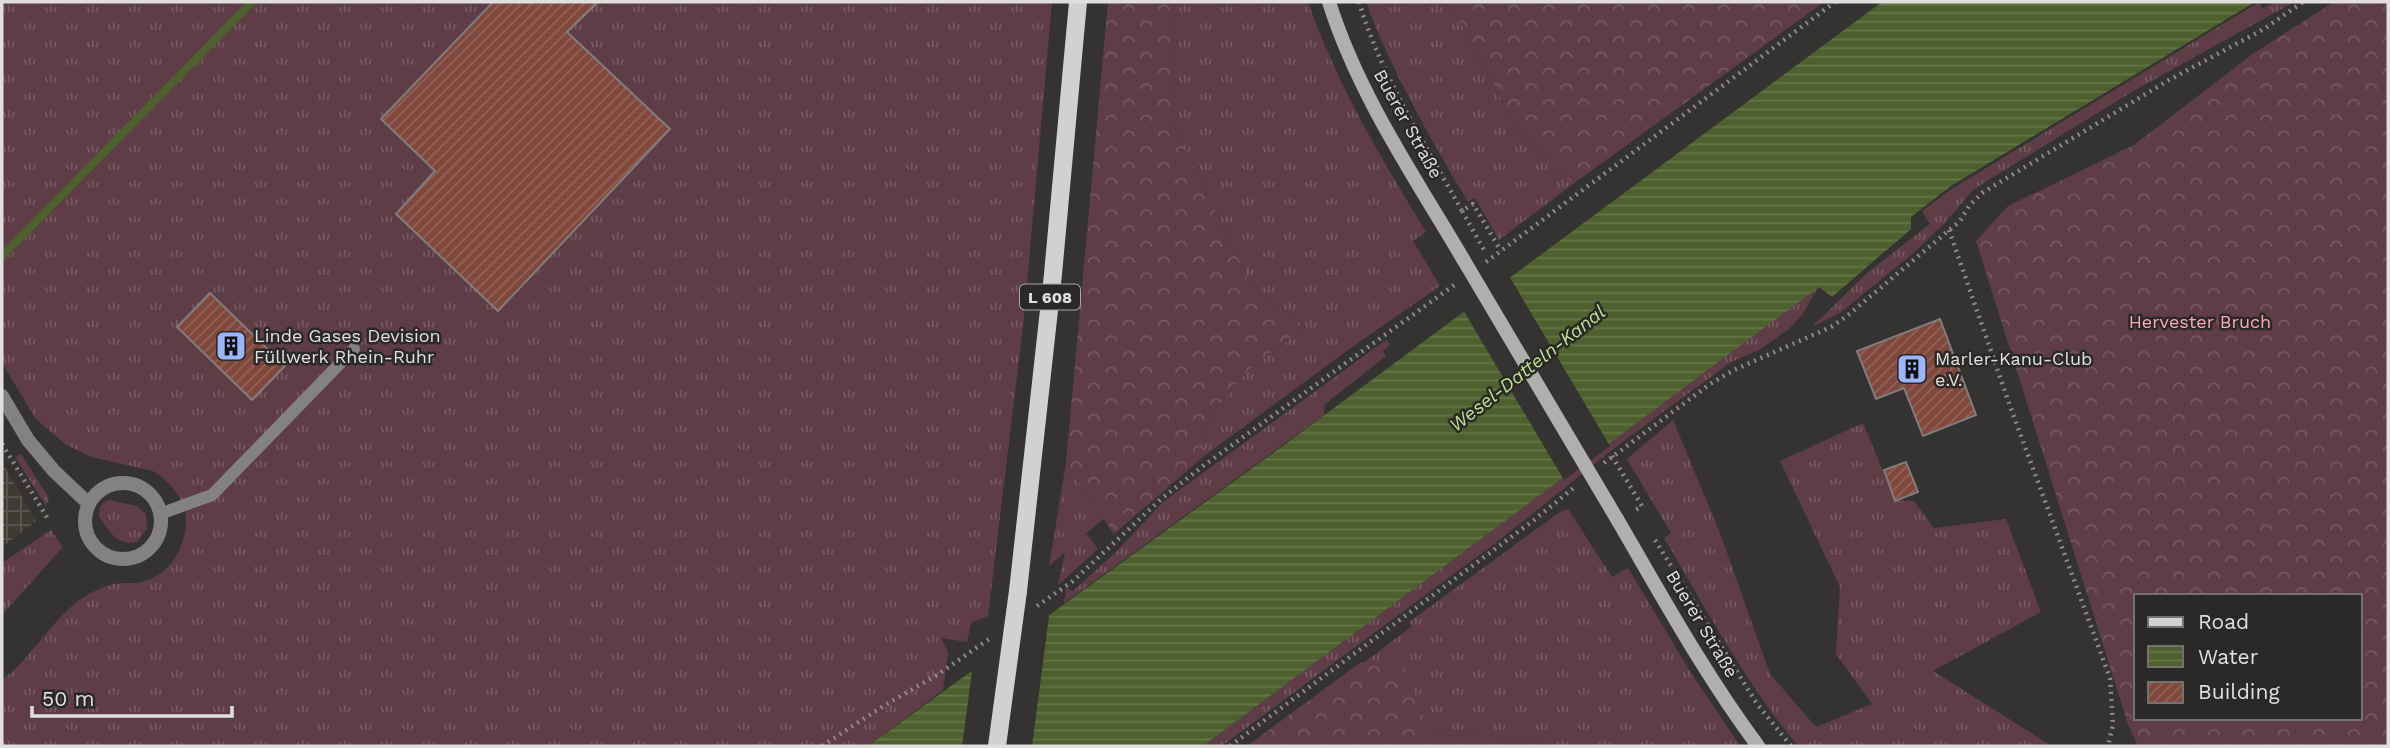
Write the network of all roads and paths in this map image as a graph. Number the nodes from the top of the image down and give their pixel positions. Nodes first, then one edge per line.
1 (1078, 2) edge
2 (1329, 2) edge
3 (1359, 2) edge
4 (1835, 2) edge
5 (2303, 2) edge
6 (1949, 230) junction
7 (1501, 251) junction
8 (1479, 267) dead end
9 (1468, 275) dead end
10 (354, 349) dead end
11 (2, 396) edge
12 (2, 444) edge
13 (1612, 456) junction
14 (1603, 464) dead end
15 (1583, 480) dead end
16 (89, 504) junction
17 (160, 514) junction
18 (48, 519) dead end
19 (1642, 521) dead end
20 (1649, 531) dead end
21 (1027, 612) dead end
22 (993, 636) dead end
23 (822, 746) edge
24 (997, 746) edge
25 (1230, 746) edge
26 (1758, 746) edge
27 (1791, 746) edge
28 (2108, 746) edge

1 - 24 main road, L 608, bridge
2 - 26 street, Buerer Straße, bridge
3 - 7 path
4 - 7 path
5 - 6 path
6 - 13 path
6 - 28 path
7 - 8 path
9 - 21 path
10 - 17 lane
11 - 16 street
12 - 18 path
13 - 14 path
13 - 19 path
15 - 25 path
16 - 17 street
16 - 17 street
20 - 27 path
22 - 23 path

